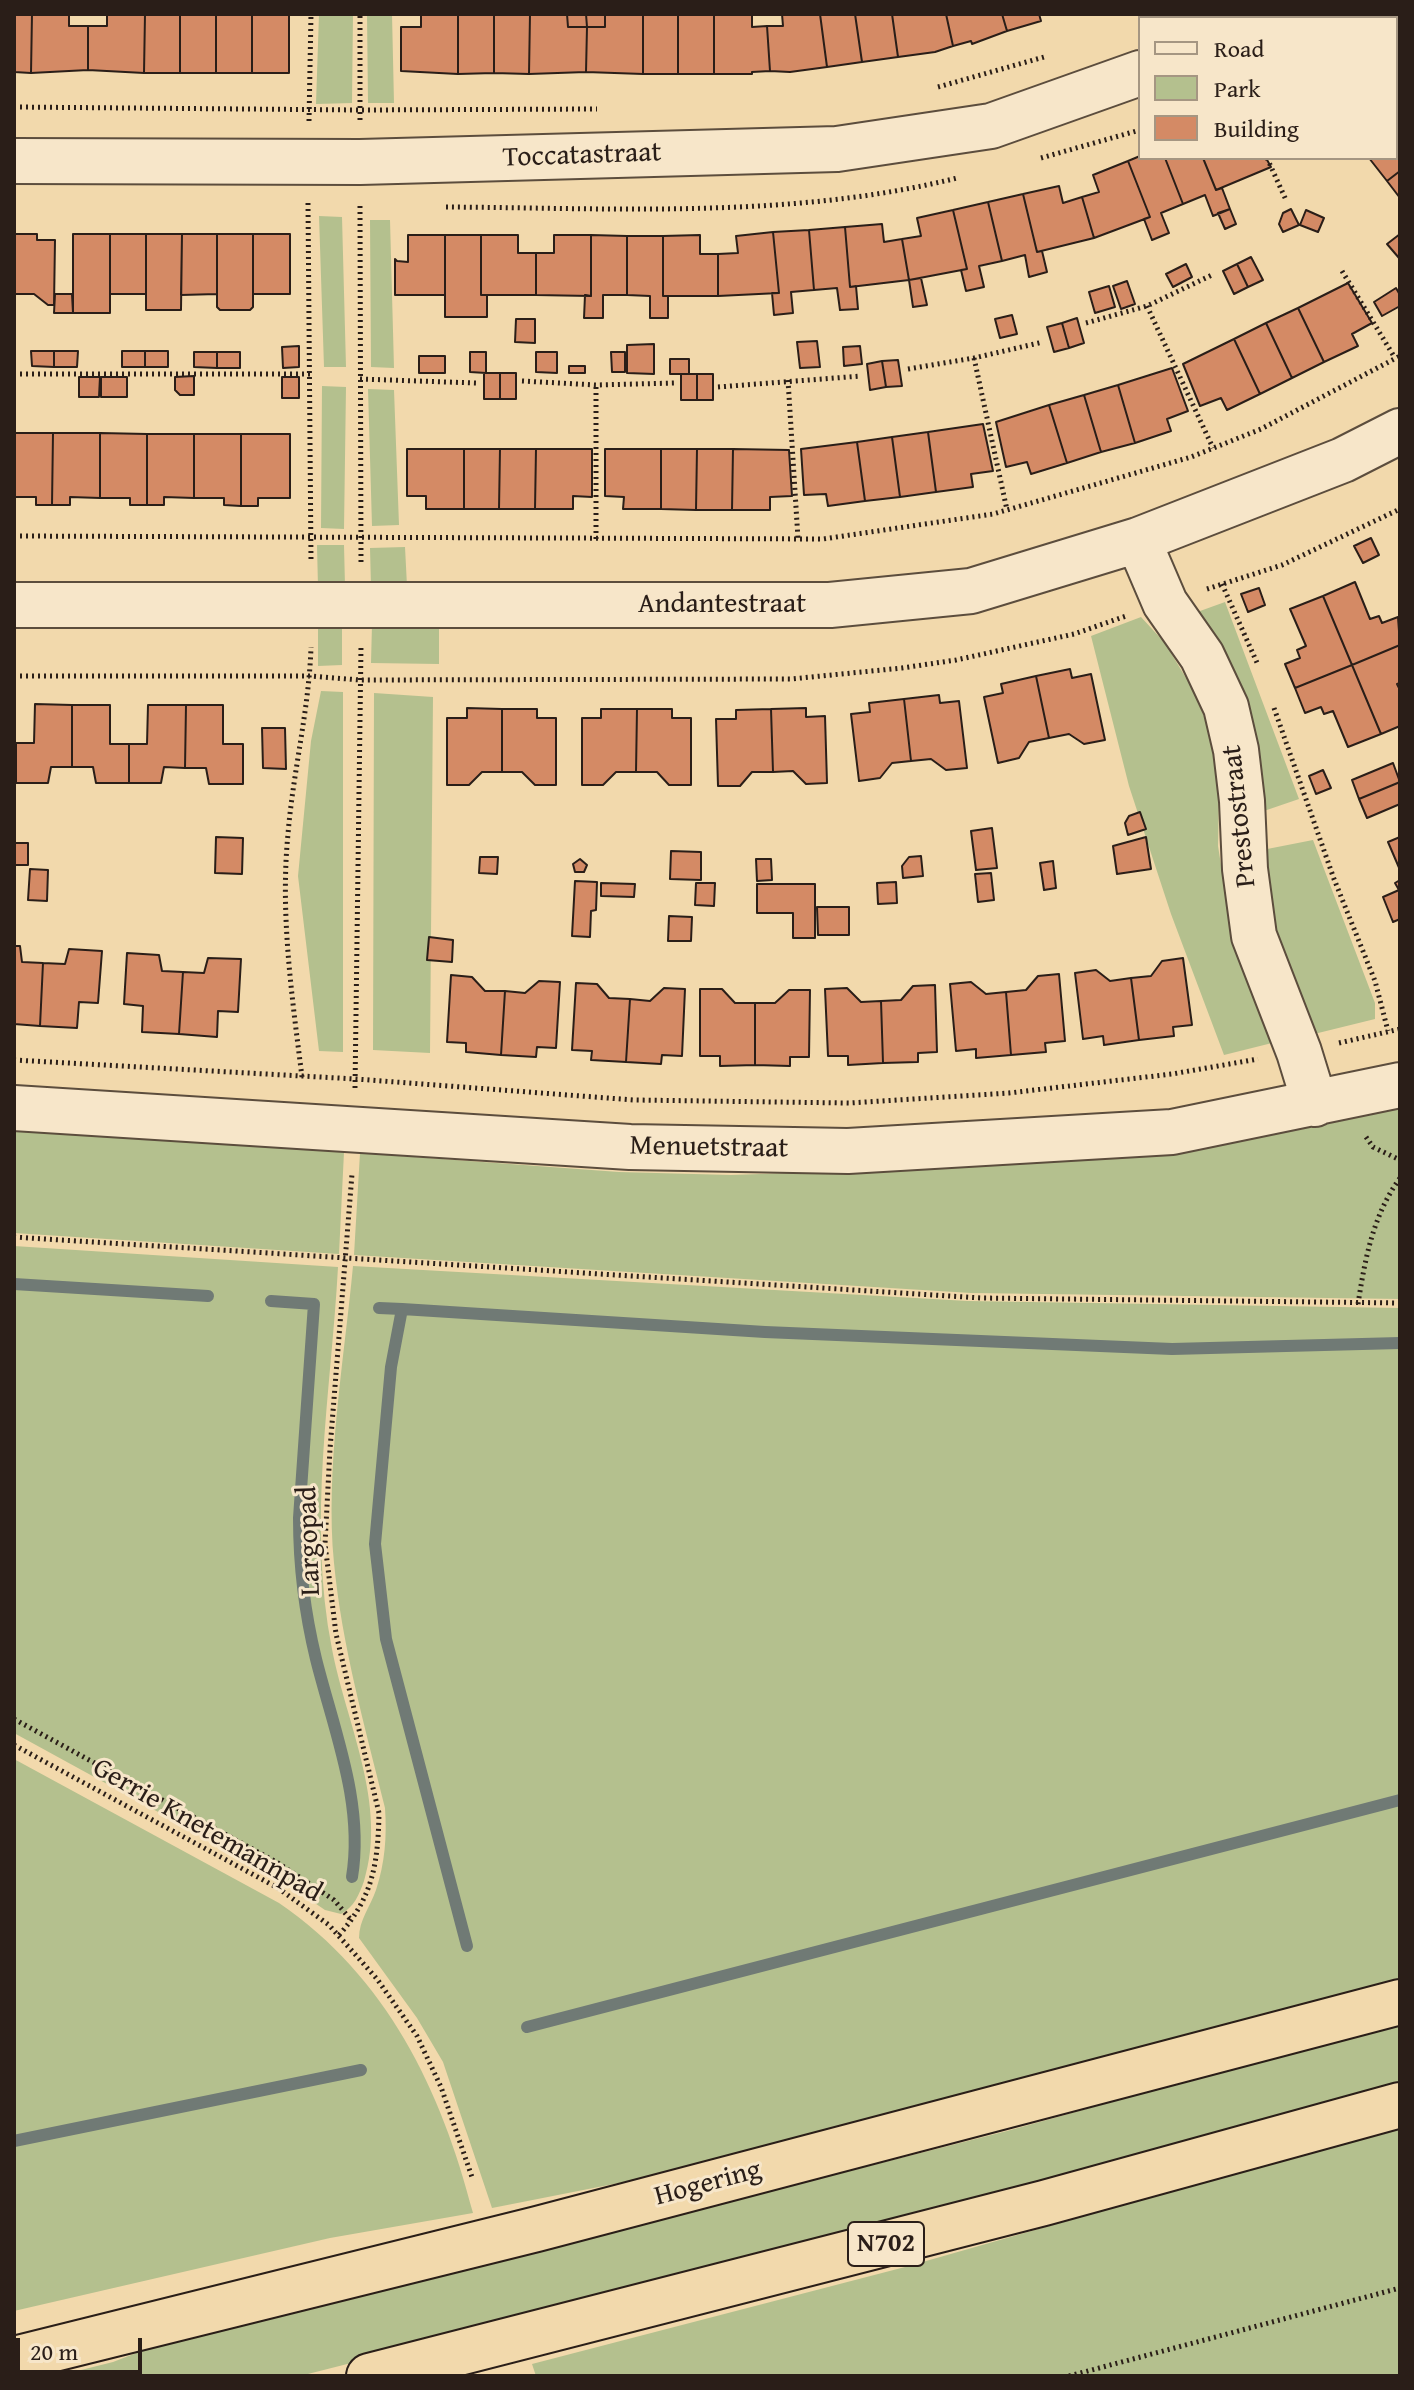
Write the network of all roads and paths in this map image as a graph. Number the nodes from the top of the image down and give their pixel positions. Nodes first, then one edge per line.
1 (311, 14) edge
2 (1053, 55) dead end
3 (1138, 74) edge
4 (935, 87) dead end
5 (14, 107) edge
6 (601, 108) dead end
7 (309, 110) junction
8 (308, 160) junction
9 (1268, 160) edge
10 (14, 161) edge
11 (1286, 200) dead end
12 (1342, 271) dead end
13 (1214, 274) dead end
14 (1147, 306) junction
15 (1086, 323) dead end
16 (1043, 342) dead end
17 (1398, 357) edge
18 (974, 358) junction
19 (908, 369) dead end
20 (14, 374) edge
21 (310, 374) junction
22 (861, 376) dead end
23 (360, 379) dead end
24 (788, 380) junction
25 (522, 381) dead end
26 (476, 383) dead end
27 (675, 383) dead end
28 (596, 385) junction
29 (718, 387) dead end
30 (1400, 431) edge
31 (1213, 448) junction
32 (1007, 510) junction
33 (14, 536) edge
34 (311, 536) junction
35 (596, 539) junction
36 (798, 539) junction
37 (1138, 540) junction
38 (1222, 584) dead end
39 (14, 605) edge
40 (312, 605) junction
41 (1260, 670) dead end
42 (1270, 697) dead end
43 (1400, 1029) edge
44 (1388, 1031) junction
45 (1299, 1052) junction
46 (14, 1060) edge
47 (302, 1077) junction
48 (1400, 1085) edge
49 (1315, 1104) junction
50 (14, 1108) edge
51 (355, 1130) junction
52 (1400, 1178) edge
53 (14, 1237) edge
54 (347, 1259) junction
55 (1400, 1303) edge
56 (1358, 1304) junction
57 (14, 1719) edge
58 (14, 1745) edge
59 (352, 1921) junction
60 (339, 1935) junction
61 (1400, 2002) edge
62 (1400, 2105) edge
63 (473, 2180) dead end
64 (1400, 2288) edge
65 (14, 2359) edge
66 (369, 2376) edge
67 (1069, 2376) edge

1 - 7 path
2 - 4 path
3 - 8 street, Toccatastraat
5 - 7 path
6 - 7 path
7 - 8 path
8 - 10 street, Toccatastraat
8 - 21 path
9 - 11 path
12 - 17 path
13 - 14 path
14 - 15 path
14 - 31 path
16 - 18 path
17 - 31 path
18 - 19 path
18 - 32 path
20 - 21 path
21 - 34 path
22 - 24 path
23 - 26 path
24 - 29 path
24 - 36 path
25 - 28 path
27 - 28 path
28 - 35 path
30 - 37 street, Andantestraat
31 - 32 path
32 - 36 path
33 - 34 path
34 - 35 path
34 - 40 path
35 - 36 path
37 - 40 street, Andantestraat
37 - 45 street, Prestostraat
38 - 41 path
39 - 40 street, Andantestraat
40 - 47 path
42 - 44 path
43 - 44 path
44 - 45 path
45 - 47 path
45 - 49 street, Prestostraat
46 - 47 path
48 - 49 street, Menuetstraat
49 - 51 street, Menuetstraat
50 - 51 street, Menuetstraat
51 - 54 path, Largopad
52 - 56 path
53 - 54 path
54 - 56 path
54 - 59 path, Largopad
55 - 56 path
57 - 59 path
58 - 60 path, Gerrie Knetemannpad
59 - 60 path, Largopad
60 - 63 path, Gerrie Knetemannpad
61 - 65 highway, Hogering
62 - 66 highway, N702
64 - 67 path

